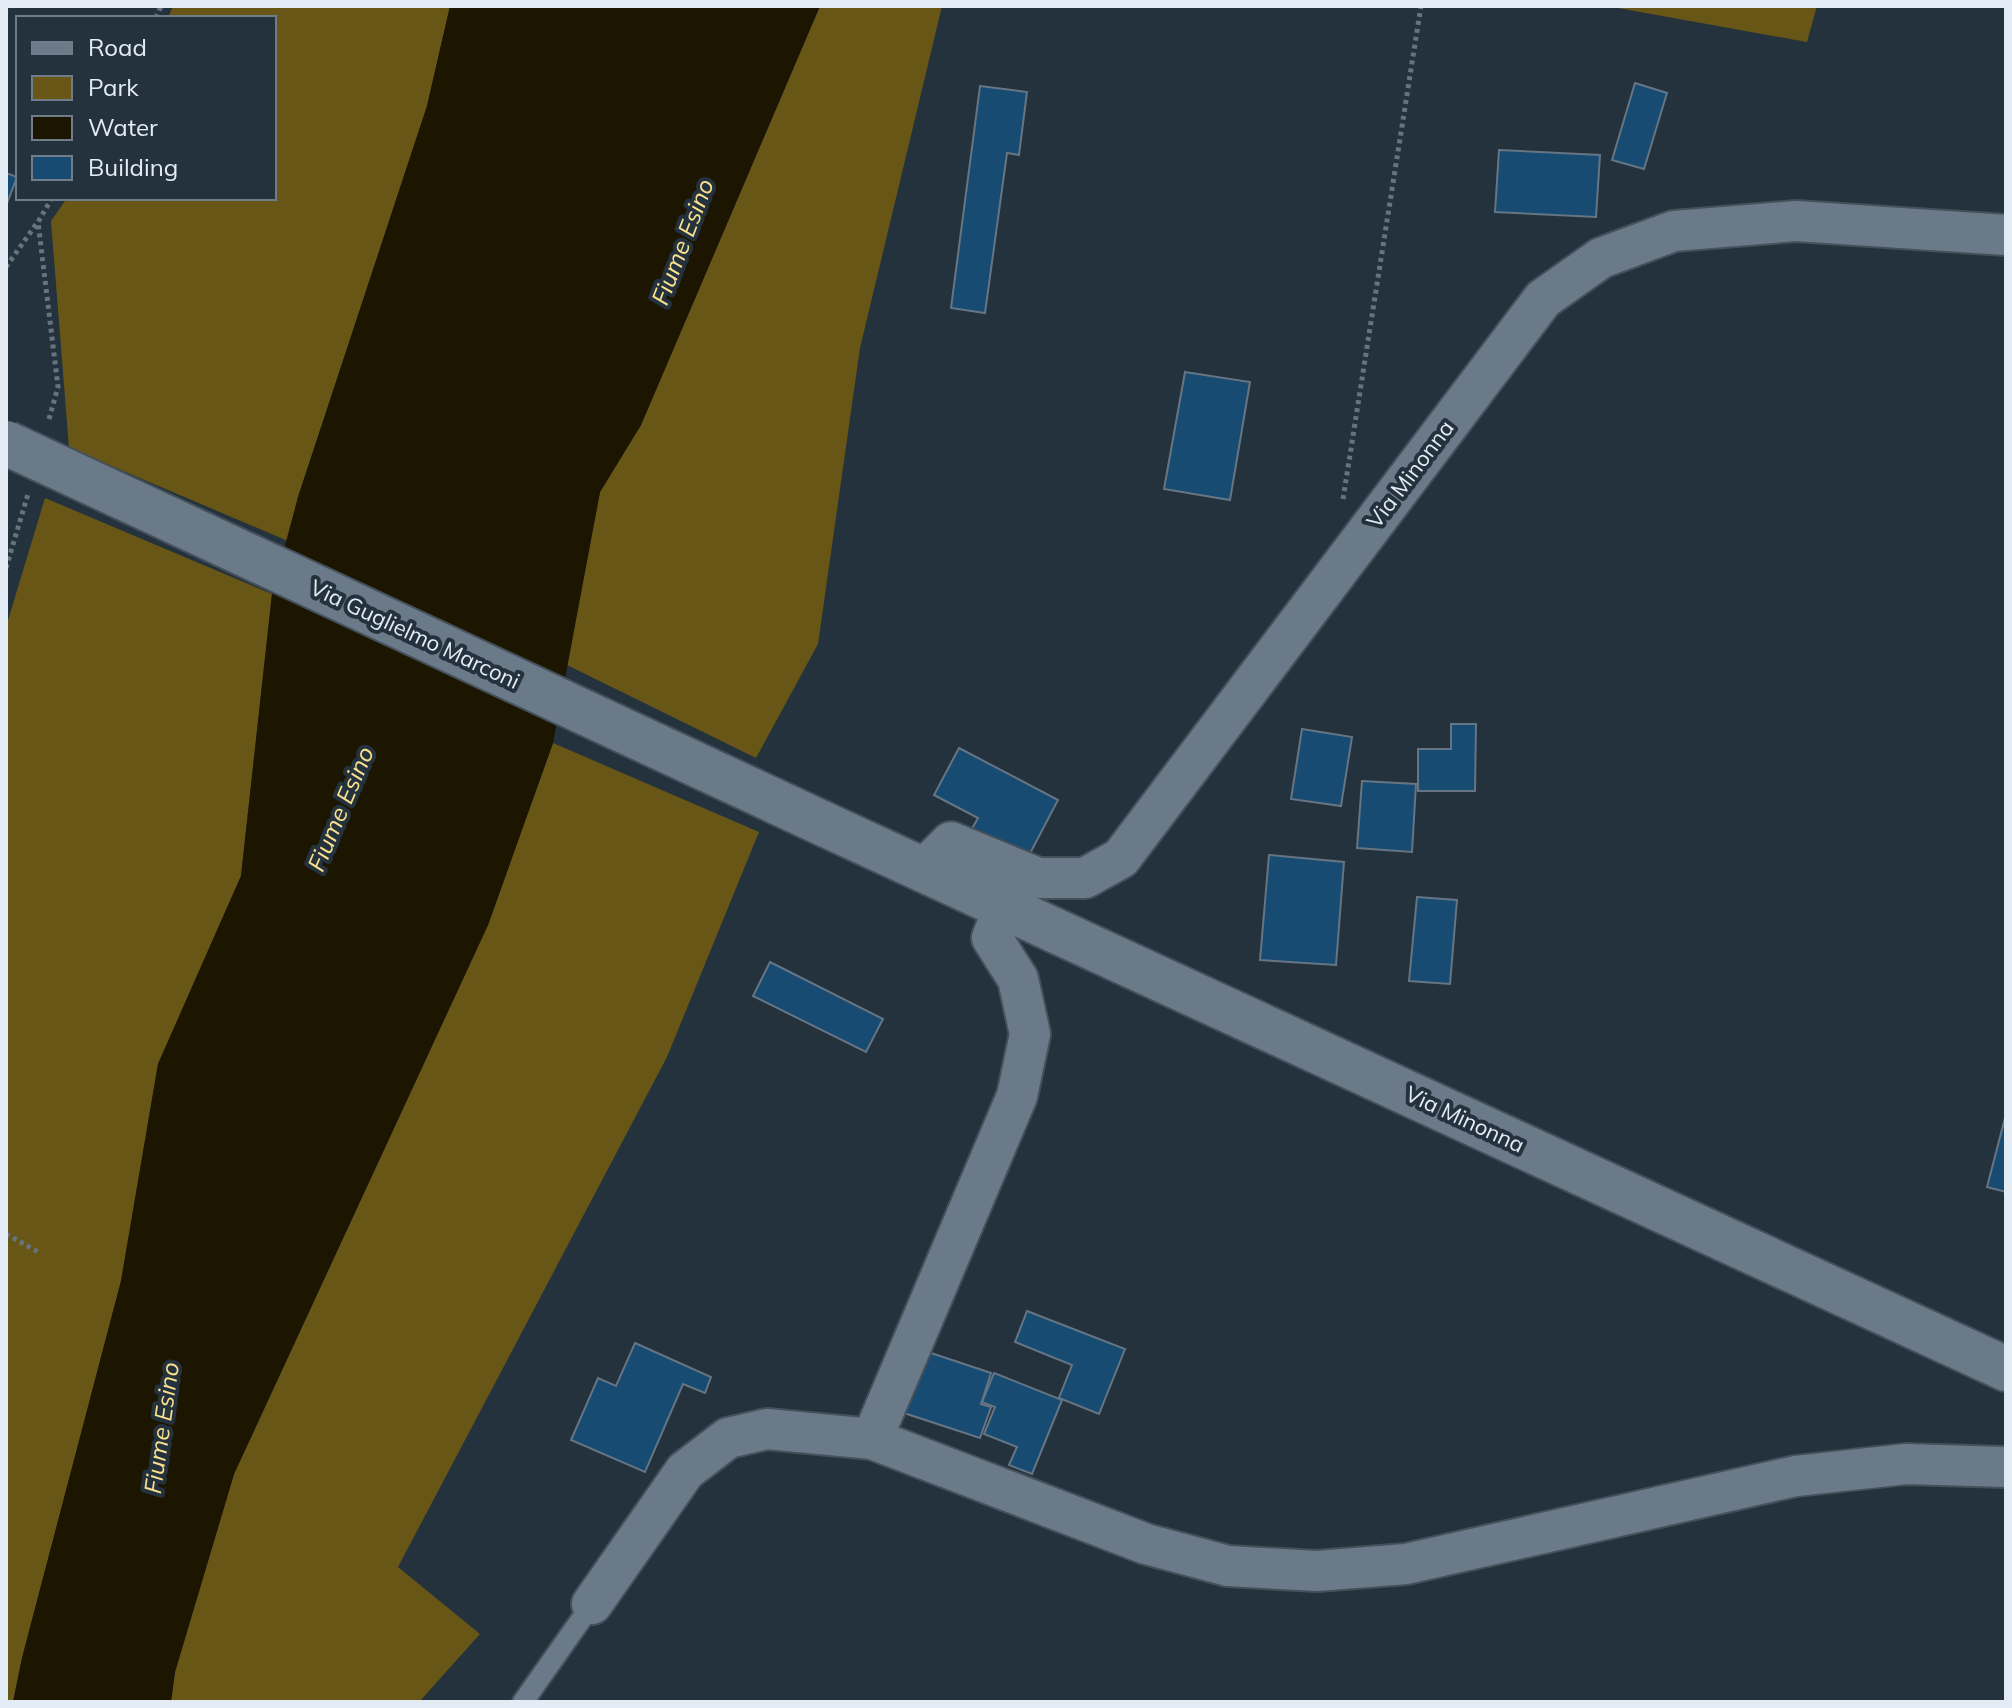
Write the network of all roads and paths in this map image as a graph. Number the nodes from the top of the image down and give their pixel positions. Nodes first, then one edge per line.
1 (1421, 6) edge
2 (51, 200) edge
3 (38, 222) junction
4 (2006, 235) edge
5 (6, 267) edge
6 (26, 436) edge
7 (29, 487) dead end
8 (1342, 506) dead end
9 (6, 568) edge
10 (824, 824) joint
11 (924, 869) junction
12 (1004, 907) junction
13 (6, 1234) edge
14 (40, 1253) dead end
15 (2006, 1369) edge
16 (872, 1439) junction
17 (2006, 1467) edge
18 (592, 1604) joint
19 (523, 1702) edge

1 - 8 path
2 - 3 path
3 - 5 path
3 - 6 path
4 - 11 street, Via Minonna
6 - 10 main road, Via Guglielmo Marconi, bridge
7 - 9 path
10 - 11 main road, Via Minonna
11 - 12 main road, Via Minonna
12 - 15 main road, Via Minonna
12 - 16 street
13 - 14 path
16 - 17 street
16 - 18 street
18 - 19 lane

